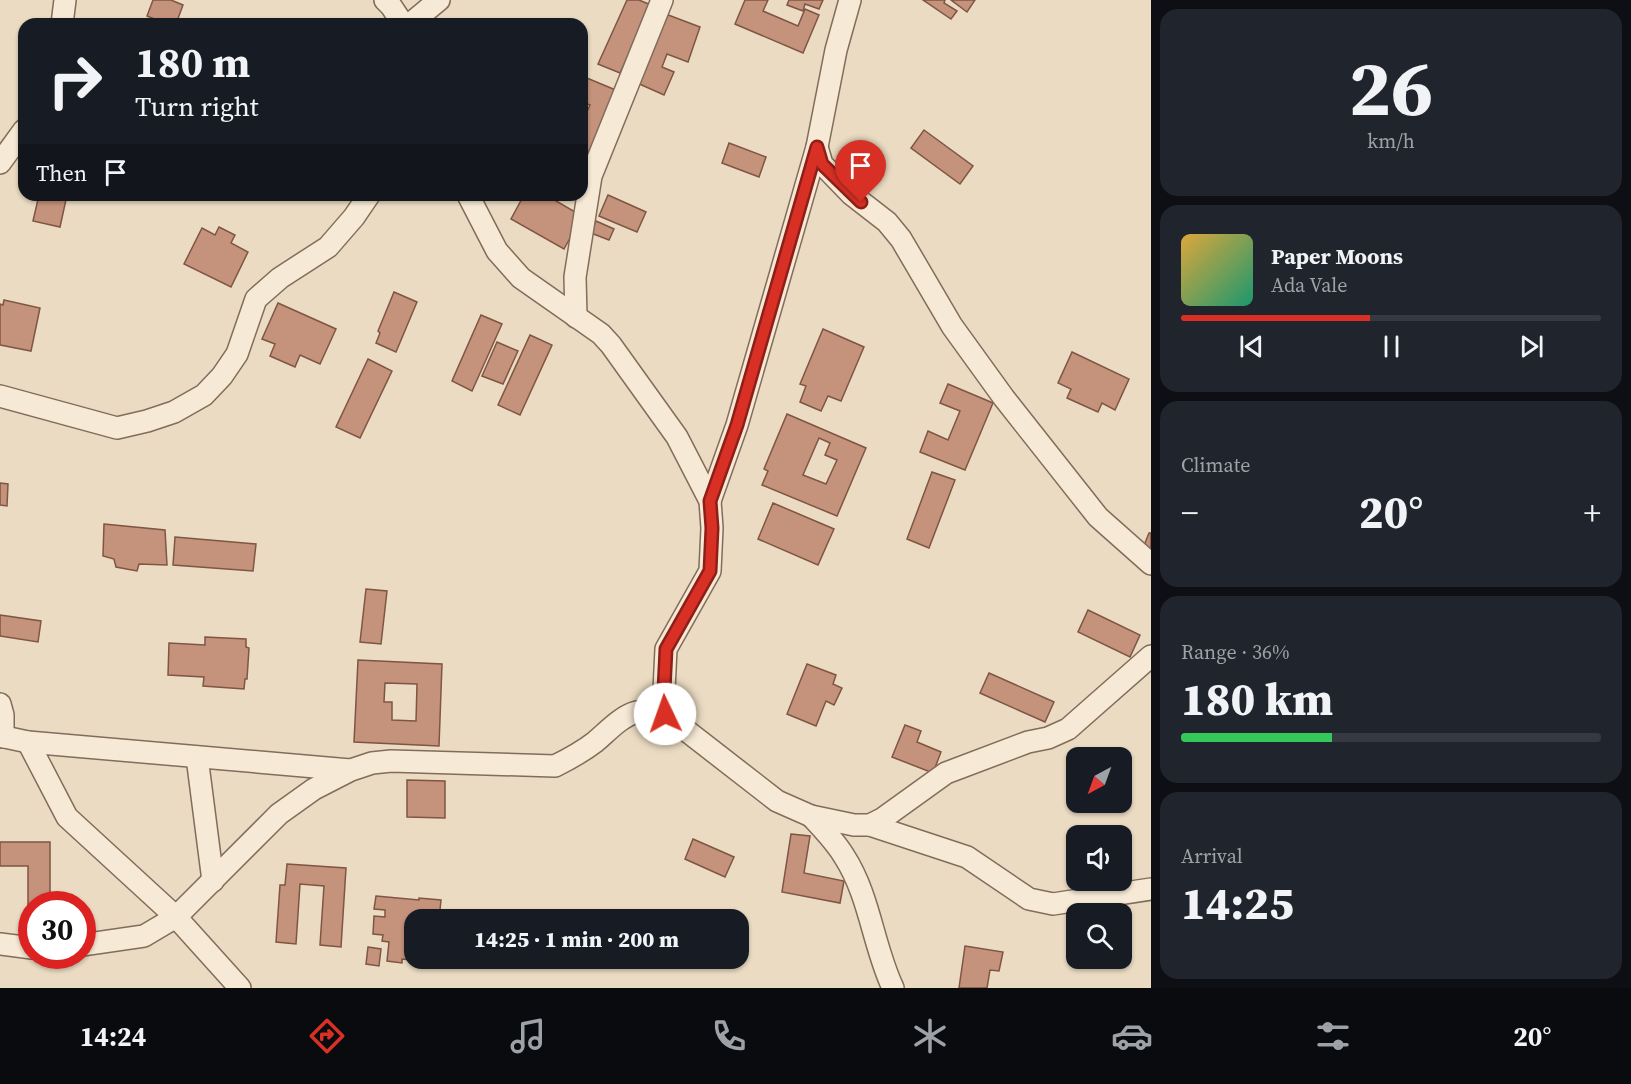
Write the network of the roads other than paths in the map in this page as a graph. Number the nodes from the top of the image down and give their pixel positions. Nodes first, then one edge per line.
1 (64, 0) edge
2 (385, 0) edge
3 (439, 0) edge
4 (662, 0) edge
5 (850, 0) edge
6 (62, 18) edge
7 (399, 18) edge
8 (417, 18) edge
9 (18, 138) edge
10 (817, 147) junction
11 (0, 163) edge
12 (588, 195) edge
13 (365, 201) edge
14 (471, 201) edge
15 (587, 201) edge
16 (576, 317) junction
17 (0, 396) edge
18 (710, 501) junction
19 (1151, 564) edge
20 (1151, 656) edge
21 (0, 704) edge
22 (665, 714) junction
23 (1, 736) edge
24 (28, 742) junction
25 (197, 757) junction
26 (351, 770) junction
27 (811, 816) junction
28 (870, 825) junction
29 (213, 881) junction
30 (1151, 890) edge
31 (177, 917) junction
32 (96, 943) edge
33 (0, 944) edge
34 (18, 946) edge
35 (240, 988) edge
36 (893, 988) edge

1 - 6 street
2 - 7 street
3 - 8 street
4 - 12 street
5 - 10 street
9 - 11 street
10 - 18 street
10 - 19 street
13 - 17 street
14 - 16 street
15 - 16 street
16 - 18 street
18 - 22 street
20 - 28 street
21 - 23 street
22 - 26 street
22 - 27 street
23 - 24 street
24 - 25 street
24 - 31 street
25 - 26 street
25 - 29 street
26 - 29 street
27 - 28 street
27 - 36 street
28 - 30 street
29 - 31 street
31 - 32 street
31 - 35 street
33 - 34 street

